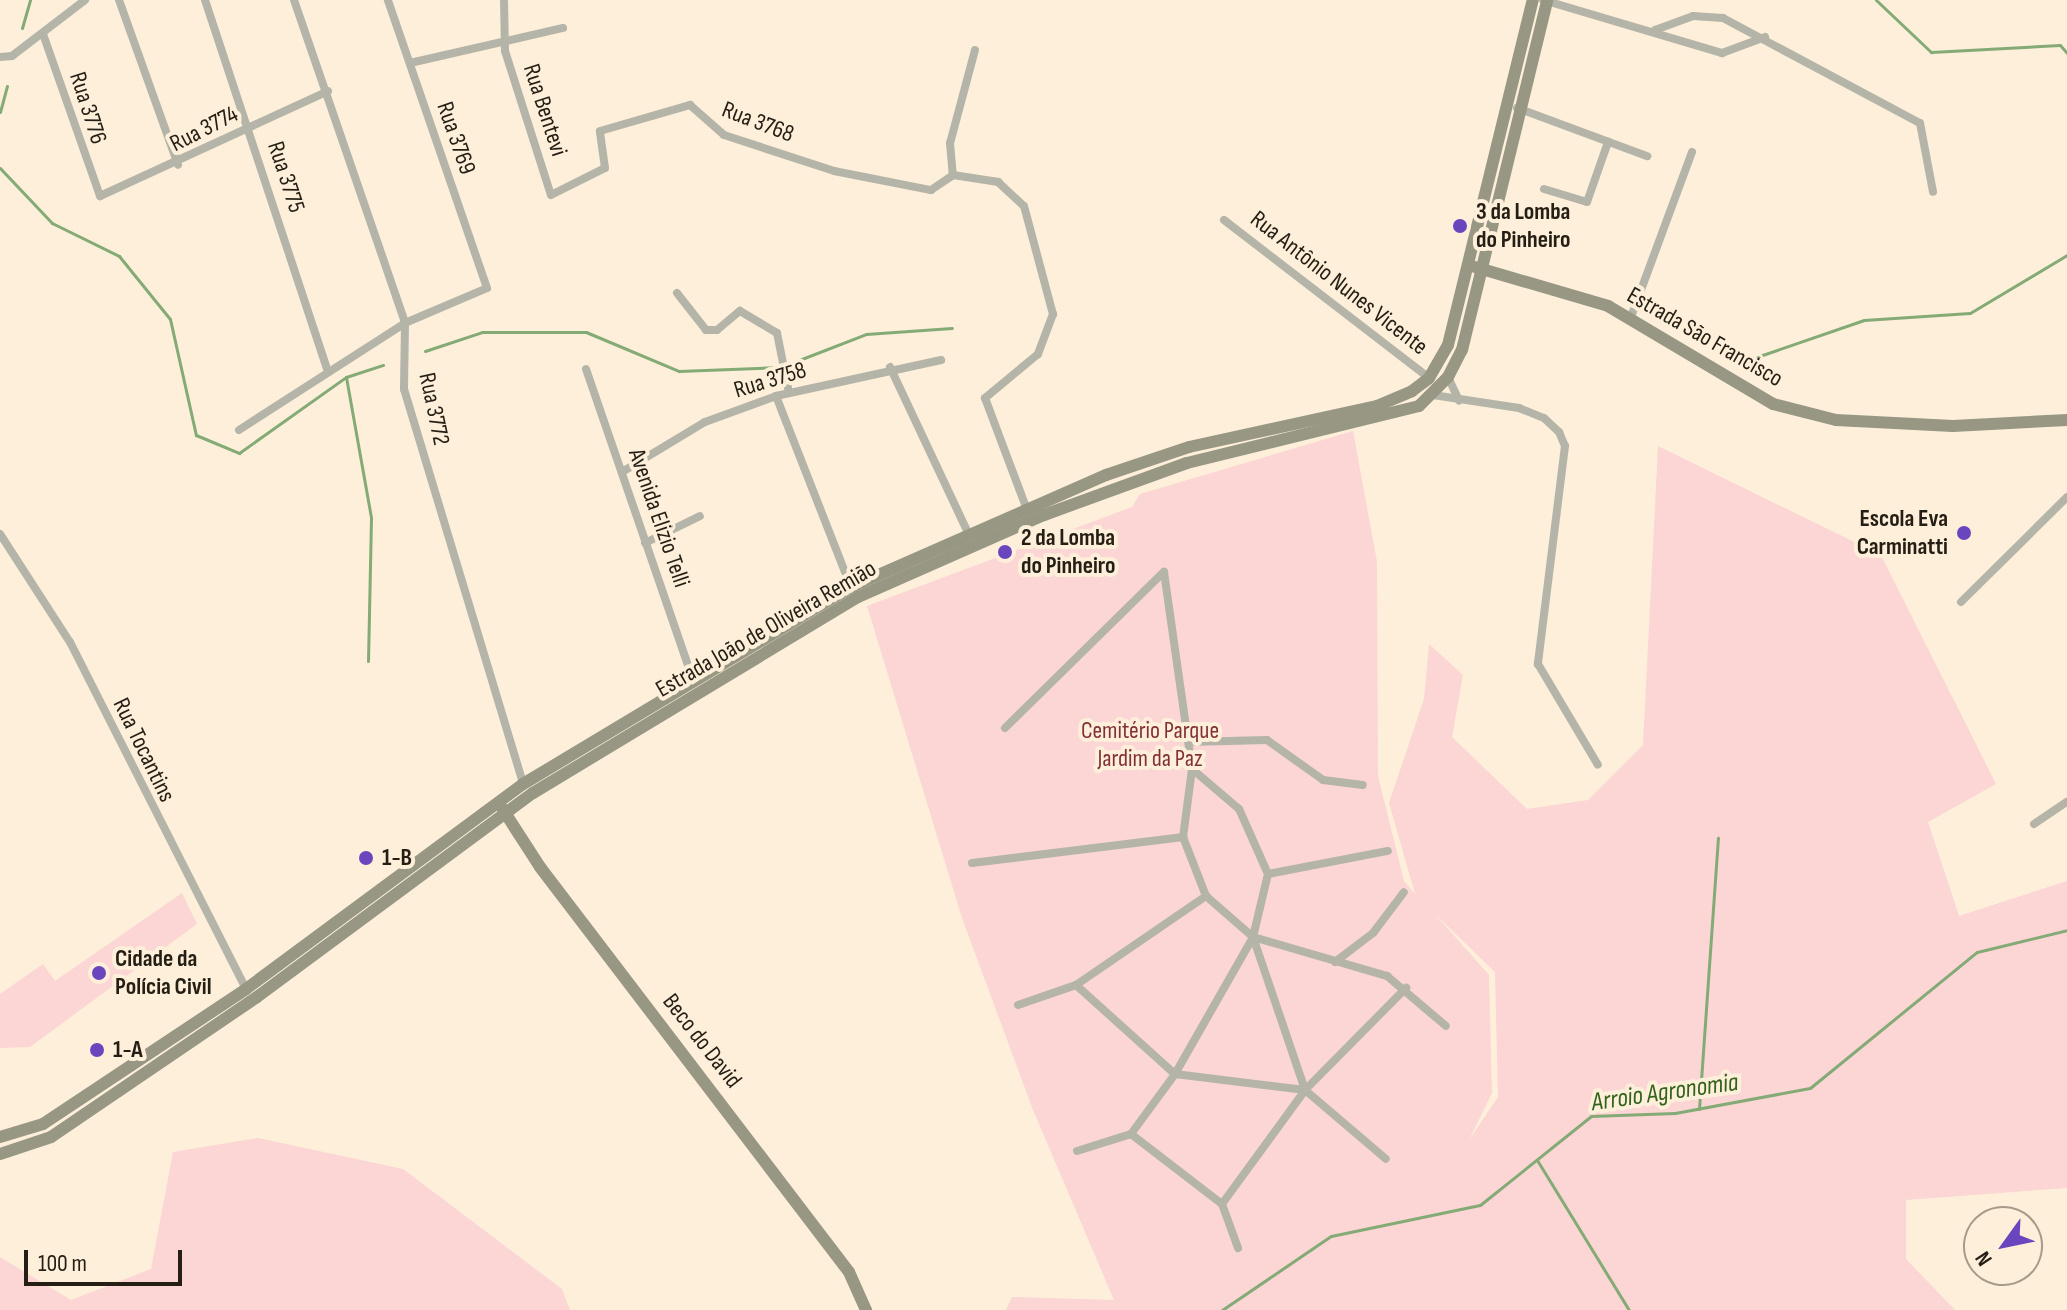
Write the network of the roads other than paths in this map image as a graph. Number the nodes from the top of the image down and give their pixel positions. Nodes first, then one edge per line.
1 (85, 0) edge
2 (119, 0) edge
3 (205, 0) edge
4 (294, 0) edge
5 (388, 0) edge
6 (504, 0) edge
7 (1533, 0) edge
8 (1545, 1) edge
9 (563, 28) dead end
10 (1655, 30) junction
11 (43, 34) junction
12 (507, 36) junction
13 (1766, 37) junction
14 (975, 50) dead end
15 (0, 57) edge
16 (410, 63) junction
17 (328, 91) junction
18 (1517, 108) junction
19 (249, 128) junction
20 (1608, 142) junction
21 (1692, 152) dead end
22 (1647, 156) dead end
23 (178, 165) junction
24 (953, 175) junction
25 (1544, 189) dead end
26 (1933, 192) dead end
27 (97, 194) joint
28 (551, 195) joint
29 (1224, 220) dead end
30 (1475, 267) junction
31 (677, 293) dead end
32 (1631, 317) junction
33 (405, 323) junction
34 (941, 360) dead end
35 (890, 367) junction
36 (327, 368) junction
37 (586, 369) dead end
38 (1448, 377) junction
39 (1429, 378) junction
40 (789, 393) junction
41 (1433, 395) junction
42 (776, 396) junction
43 (1459, 401) junction
44 (2067, 420) edge
45 (239, 430) dead end
46 (1129, 467) junction
47 (622, 472) junction
48 (1106, 475) junction
49 (1134, 485) junction
50 (1110, 494) junction
51 (2067, 498) edge
52 (1027, 510) junction
53 (700, 516) dead end
54 (968, 533) junction
55 (0, 534) edge
56 (645, 543) junction
57 (851, 587) junction
58 (1961, 602) dead end
59 (693, 680) junction
60 (1005, 728) dead end
61 (1189, 742) junction
62 (1598, 765) dead end
63 (1192, 769) junction
64 (523, 784) junction
65 (1363, 785) dead end
66 (2067, 802) edge
67 (501, 807) junction
68 (2034, 824) dead end
69 (1183, 837) junction
70 (1388, 851) dead end
71 (972, 863) dead end
72 (1268, 874) junction
73 (1404, 892) dead end
74 (1206, 896) junction
75 (1253, 937) junction
76 (1335, 962) junction
77 (1076, 985) junction
78 (1406, 988) junction
79 (246, 989) junction
80 (1018, 1005) dead end
81 (1446, 1026) dead end
82 (1175, 1074) junction
83 (1305, 1090) junction
84 (1131, 1134) junction
85 (0, 1137) edge
86 (1077, 1151) dead end
87 (0, 1154) edge
88 (1386, 1159) dead end
89 (1222, 1204) junction
90 (1238, 1248) dead end
91 (866, 1310) edge

1 - 11 street
2 - 23 street
3 - 19 street, Rua 3775
4 - 17 street, Rua 3772
5 - 16 street, Rua 3769
6 - 12 street, Rua Bentevi
7 - 30 main road, Estrada João de Oliveira Remião
8 - 10 street
8 - 18 main road, Estrada João de Oliveira Remião
9 - 12 street
10 - 13 street
10 - 13 street
11 - 15 street
11 - 27 street, Rua 3776
12 - 16 street
12 - 28 street, Rua Bentevi
13 - 26 street
14 - 24 street
16 - 33 street, Rua 3769
17 - 19 street, Rua 3774
17 - 33 street, Rua 3772
18 - 20 street
18 - 30 main road, Estrada João de Oliveira Remião
19 - 23 street, Rua 3774
19 - 36 street, Rua 3775
20 - 22 street
20 - 25 street
21 - 32 street
23 - 27 street, Rua 3774
24 - 28 street, Rua 3768
24 - 52 street
29 - 39 street, Rua Antônio Nunes Vicente
30 - 32 main road, Estrada São Francisco
30 - 38 main road, Estrada João de Oliveira Remião
30 - 39 main road, Estrada João de Oliveira Remião
31 - 40 street
32 - 44 main road, Estrada São Francisco
33 - 36 street
33 - 64 street, Rua 3772
34 - 35 street, Rua 3758
35 - 40 street, Rua 3758
35 - 54 street
36 - 45 street
37 - 47 street, Avenida Elizio Telli
38 - 41 main road, Estrada João de Oliveira Remião
38 - 43 street
39 - 46 main road, Estrada João de Oliveira Remião
40 - 42 street, Rua 3758
41 - 43 street
41 - 49 main road, Estrada João de Oliveira Remião
42 - 47 street, Rua 3758
42 - 57 street
43 - 62 street
46 - 48 main road, Estrada João de Oliveira Remião
46 - 49 main road
47 - 56 street, Avenida Elizio Telli
48 - 50 main road
48 - 52 main road, Estrada João de Oliveira Remião
49 - 50 main road, Estrada João de Oliveira Remião
50 - 67 main road, Estrada João de Oliveira Remião
51 - 58 street
52 - 54 main road, Estrada João de Oliveira Remião
53 - 56 street
54 - 57 main road, Estrada João de Oliveira Remião
55 - 79 street, Rua Tocantins
56 - 59 street, Avenida Elizio Telli
57 - 59 main road, Estrada João de Oliveira Remião
59 - 64 main road, Estrada João de Oliveira Remião
60 - 61 street
61 - 63 street
61 - 65 street
63 - 69 street
63 - 72 street
64 - 67 main road, Estrada João de Oliveira Remião
66 - 68 street
67 - 79 main road, Estrada João de Oliveira Remião
67 - 87 main road, Estrada João de Oliveira Remião
67 - 91 main road, Beco do David
69 - 71 street
69 - 74 street
70 - 72 street
72 - 75 street
73 - 76 street
74 - 75 street
74 - 77 street
75 - 76 street
75 - 82 street
75 - 83 street
76 - 78 street
77 - 80 street
77 - 82 street
78 - 81 street
78 - 83 street
79 - 85 main road, Estrada João de Oliveira Remião
82 - 83 street
82 - 84 street
83 - 88 street
83 - 89 street
84 - 86 street
84 - 89 street
89 - 90 street

